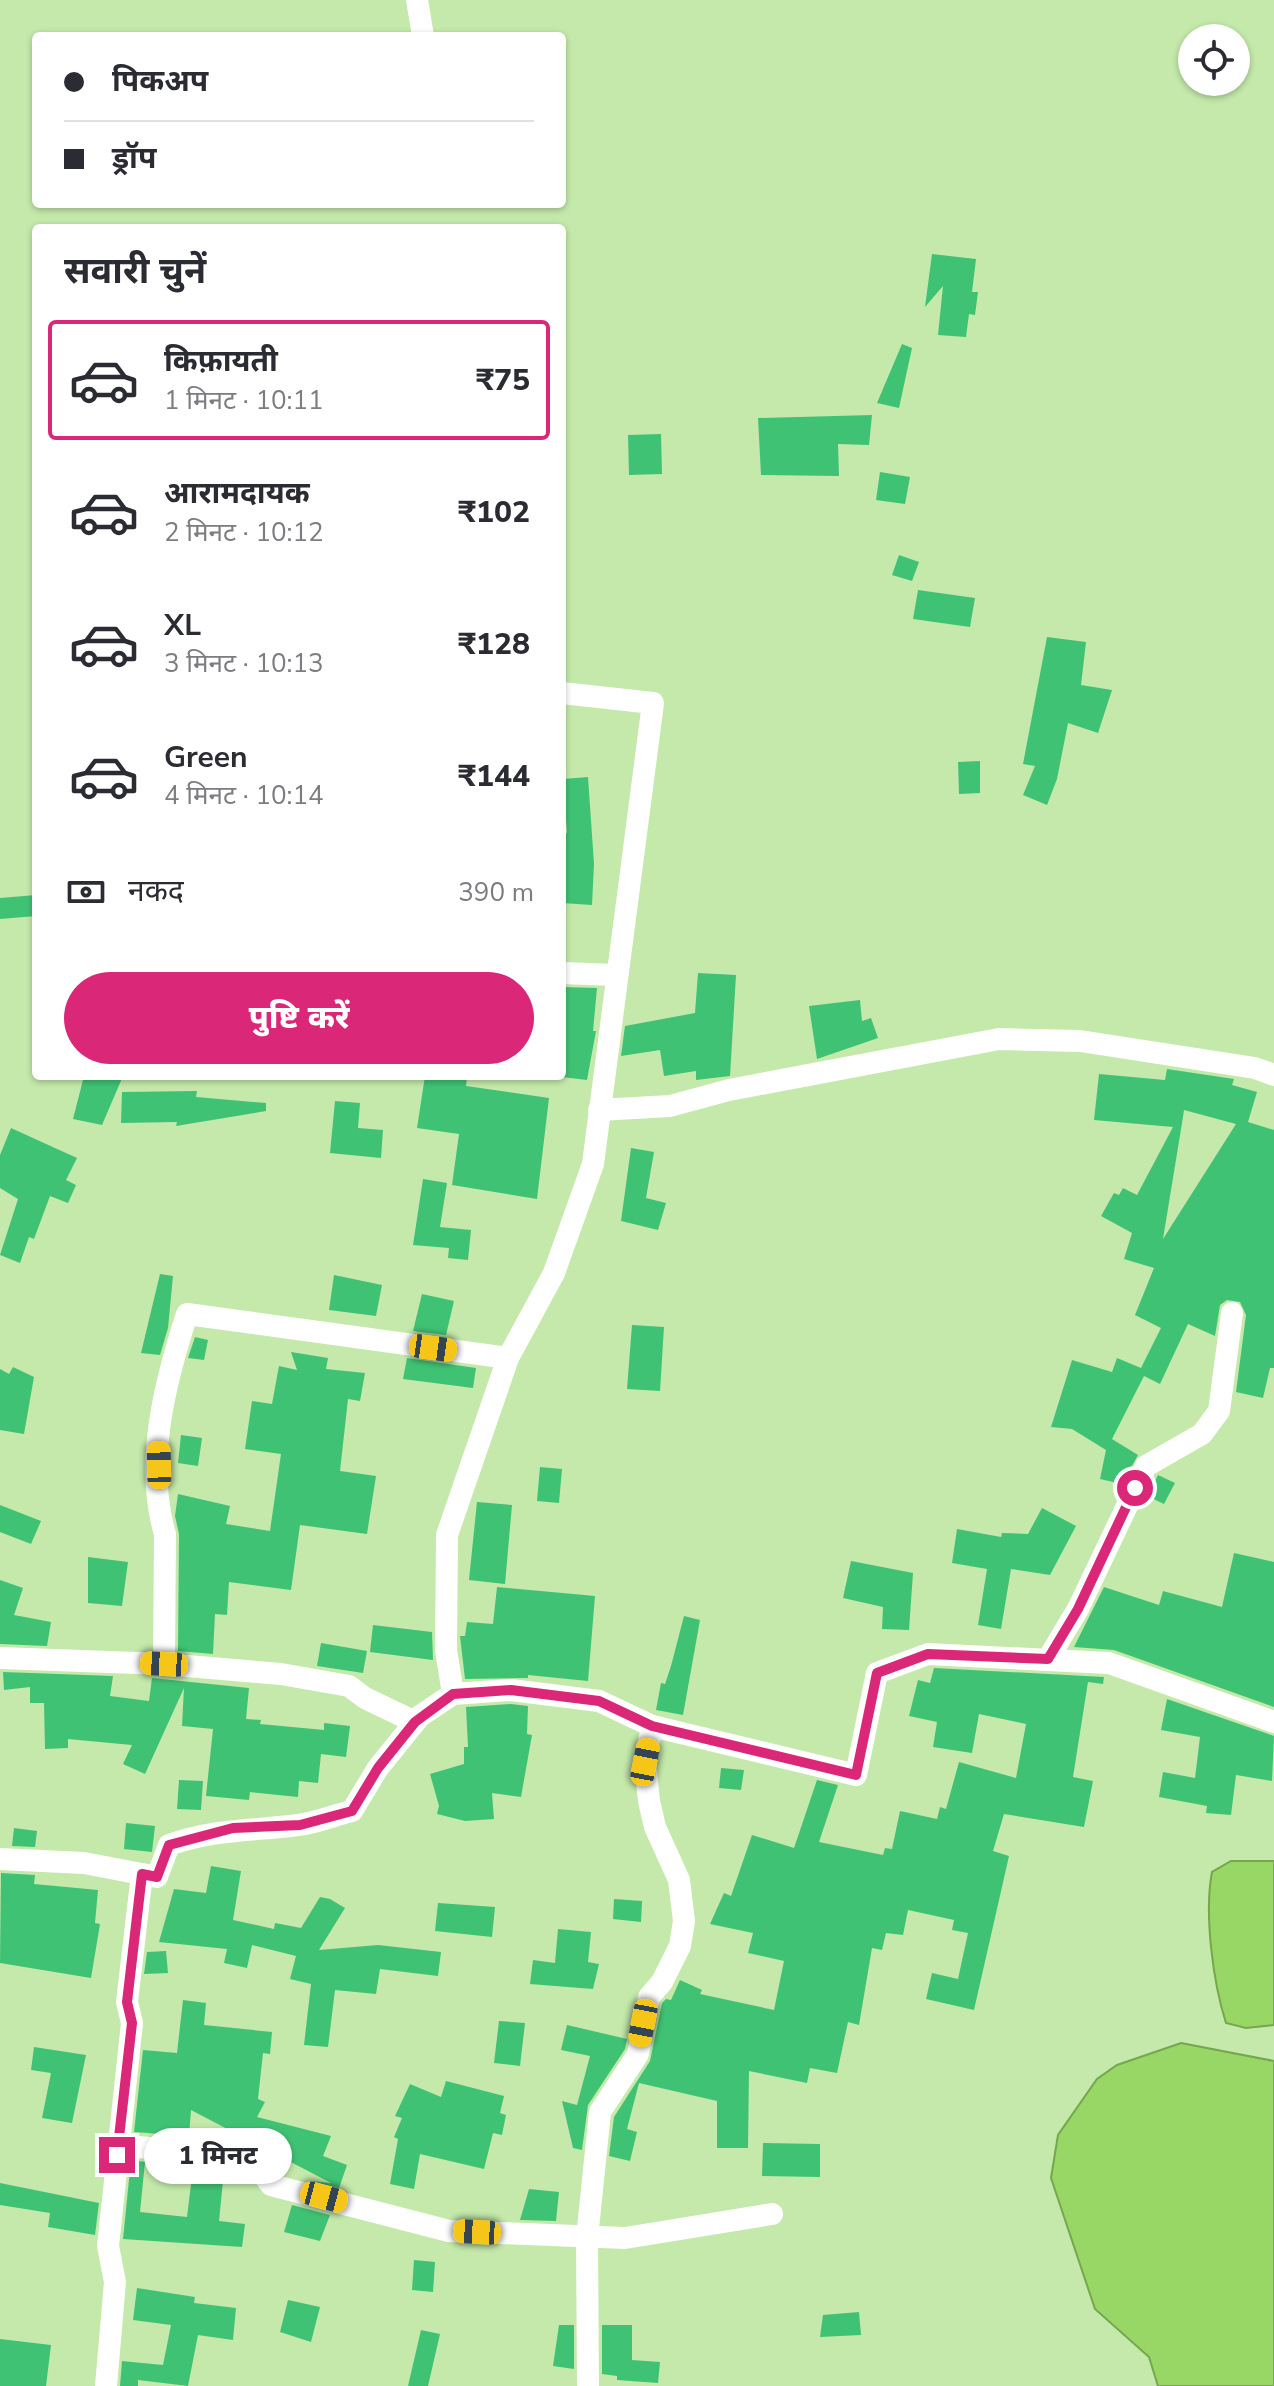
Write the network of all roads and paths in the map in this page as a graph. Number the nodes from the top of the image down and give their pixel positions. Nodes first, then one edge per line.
1 (417, 0) edge
2 (422, 32) edge
3 (566, 693) edge
4 (566, 973) edge
5 (616, 975) junction
6 (1274, 1075) edge
7 (599, 1110) junction
8 (1232, 1313) dead end
9 (508, 1358) junction
10 (0, 1658) edge
11 (1048, 1659) junction
12 (164, 1664) junction
13 (453, 1694) junction
14 (415, 1722) junction
15 (1274, 1722) edge
16 (652, 1726) junction
17 (0, 1859) edge
18 (142, 1874) junction
19 (118, 2145) junction
20 (772, 2214) dead end
21 (587, 2238) junction
22 (106, 2386) edge
23 (588, 2386) edge

1 - 2 street
3 - 5 street
4 - 5 street
5 - 7 street
6 - 7 street
7 - 9 street
8 - 11 street
9 - 12 street
9 - 13 street
10 - 12 street
11 - 15 street
11 - 16 street
12 - 14 street
13 - 14 street
13 - 16 street
14 - 18 street
16 - 21 street
17 - 18 street
18 - 19 street
19 - 21 street
19 - 22 street
20 - 21 street
21 - 23 street

